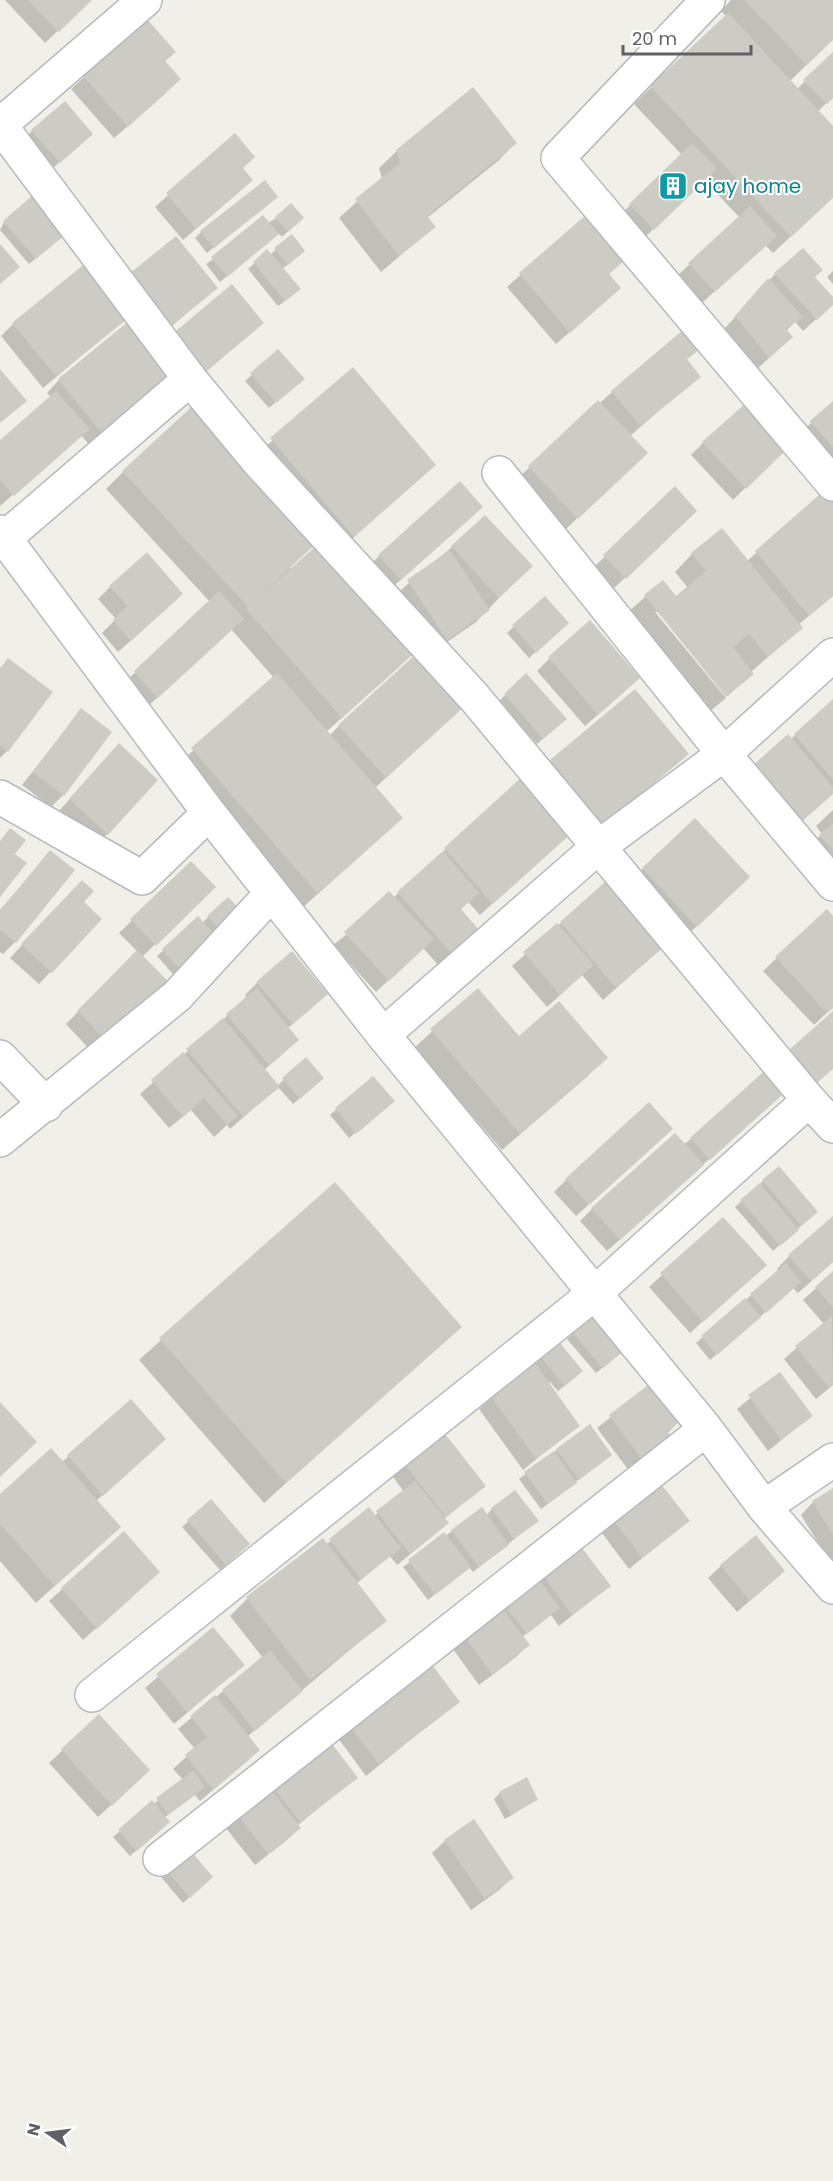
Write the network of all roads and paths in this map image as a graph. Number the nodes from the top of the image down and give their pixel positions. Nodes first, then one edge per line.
1 (145, 0) edge
2 (708, 0) edge
3 (0, 125) edge
4 (190, 379) junction
5 (499, 473) dead end
6 (833, 484) edge
7 (2, 535) edge
8 (833, 655) edge
9 (724, 754) junction
10 (0, 797) edge
11 (208, 813) junction
12 (597, 848) junction
13 (833, 884) edge
14 (271, 894) junction
15 (383, 1035) junction
16 (0, 1058) edge
17 (809, 1100) junction
18 (46, 1105) junction
19 (833, 1126) edge
20 (0, 1140) edge
21 (595, 1293) junction
22 (706, 1429) junction
23 (833, 1460) edge
24 (764, 1507) junction
25 (833, 1587) edge
26 (92, 1695) dead end
27 (160, 1858) dead end

1 - 3 street
2 - 6 street
3 - 4 street
4 - 7 street
4 - 12 street
5 - 9 street
7 - 11 street
8 - 9 street
9 - 12 street
9 - 13 street
10 - 11 street
11 - 14 street
12 - 15 street
12 - 17 street
14 - 15 street
14 - 18 street
15 - 21 street
16 - 18 street
17 - 19 street
17 - 21 street
18 - 20 street
21 - 22 street
21 - 26 street
22 - 24 street
22 - 27 street
23 - 24 street
24 - 25 street

